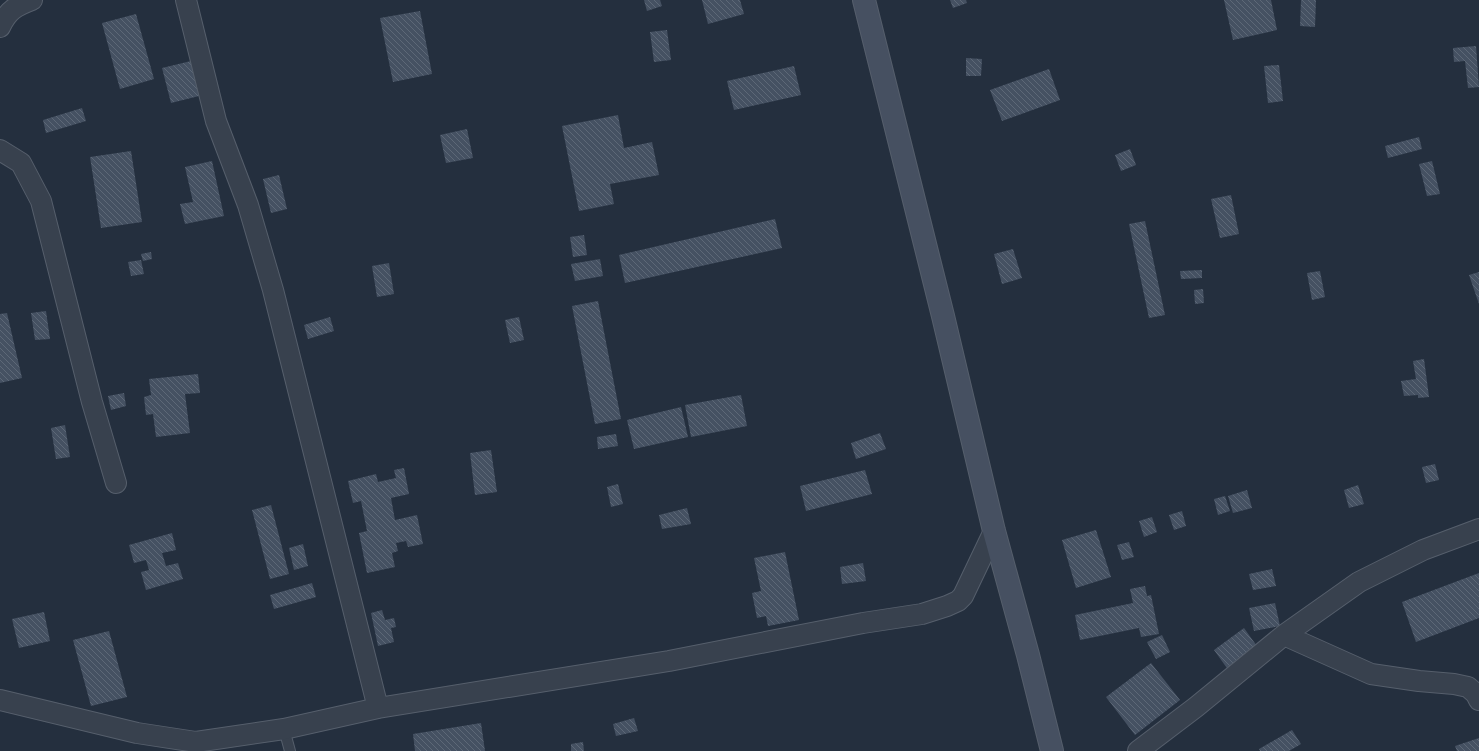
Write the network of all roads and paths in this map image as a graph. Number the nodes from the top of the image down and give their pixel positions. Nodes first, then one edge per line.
1 (32, 0) edge
2 (186, 0) edge
3 (864, 0) edge
4 (0, 27) edge
5 (0, 150) edge
6 (116, 483) dead end
7 (1479, 529) edge
8 (994, 530) junction
9 (1284, 635) junction
10 (0, 700) edge
11 (1479, 700) edge
12 (378, 708) junction
13 (284, 730) junction
14 (290, 751) edge
15 (1052, 751) edge
16 (1138, 751) edge

1 - 4 street
2 - 12 street
3 - 8 main road
5 - 6 street
7 - 9 street
8 - 12 street
8 - 15 main road
9 - 11 street
9 - 16 street
10 - 13 street
12 - 13 street
13 - 14 lane

